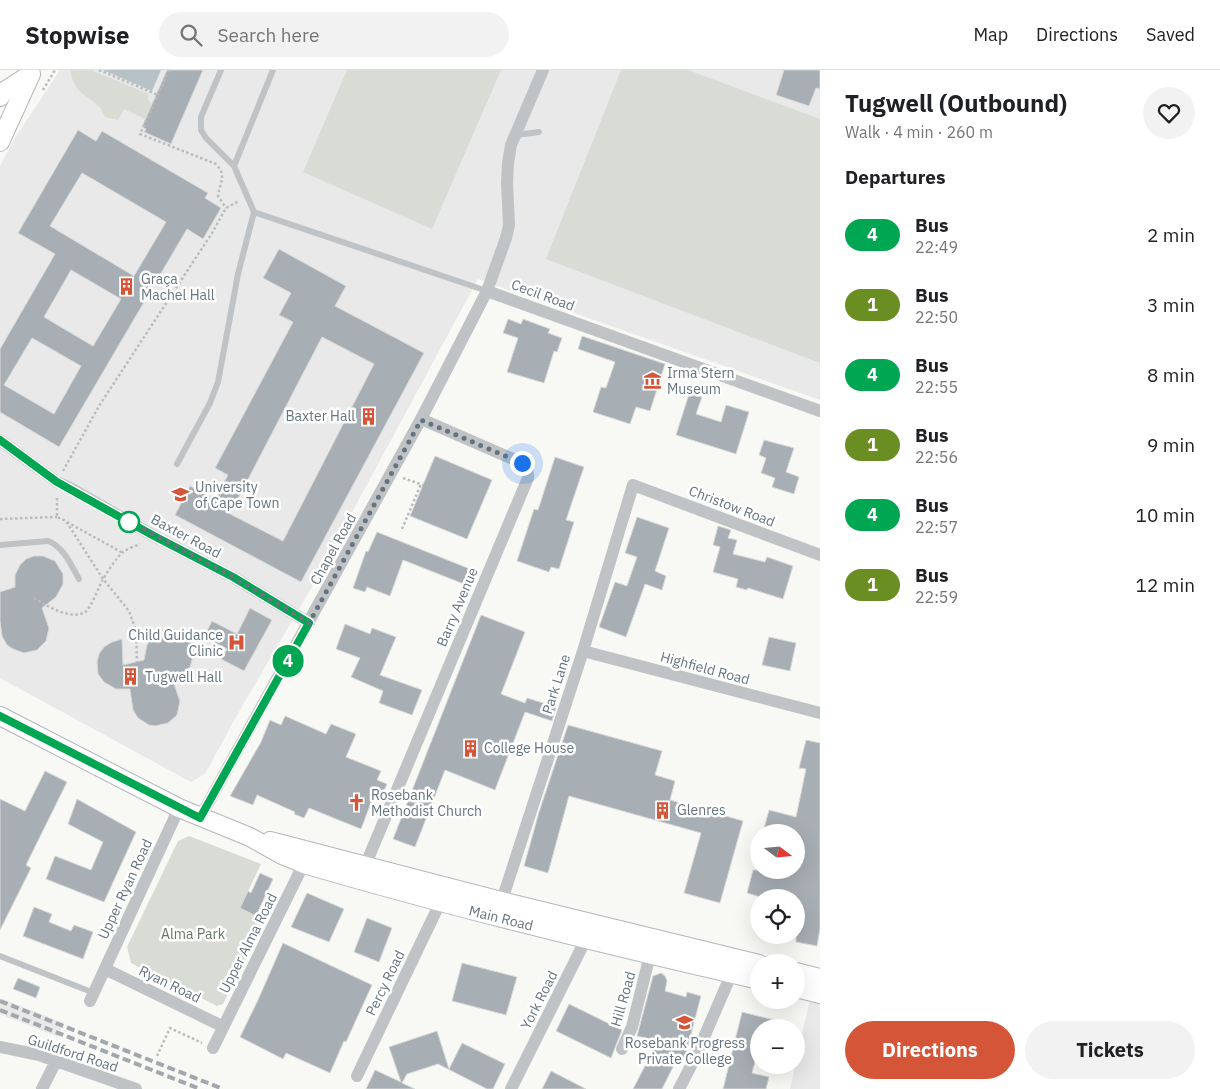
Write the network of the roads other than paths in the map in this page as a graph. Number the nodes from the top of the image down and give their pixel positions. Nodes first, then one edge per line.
1 (221, 70) edge
2 (273, 70) edge
3 (544, 70) edge
4 (33, 72) edge
5 (0, 97) edge
6 (0, 126) edge
7 (539, 132) dead end
8 (514, 135) junction
9 (0, 142) edge
10 (234, 166) junction
11 (254, 212) junction
12 (486, 291) junction
13 (820, 411) edge
14 (421, 420) junction
15 (0, 440) edge
16 (177, 464) dead end
17 (633, 485) joint
18 (0, 545) edge
19 (820, 555) edge
20 (79, 579) dead end
21 (309, 623) junction
22 (582, 651) junction
23 (820, 713) edge
24 (0, 716) edge
25 (179, 808) junction
26 (200, 818) junction
27 (307, 857) junction
28 (365, 866) junction
29 (505, 891) dead end
30 (440, 903) junction
31 (590, 932) junction
32 (650, 955) junction
33 (0, 956) edge
34 (750, 965) edge
35 (735, 966) junction
36 (105, 969) junction
37 (805, 974) edge
38 (750, 975) edge
39 (820, 978) edge
40 (805, 990) edge
41 (94, 992) joint
42 (820, 994) edge
43 (222, 1026) junction
44 (0, 1047) edge
45 (213, 1048) road end
46 (622, 1049) dead end
47 (56, 1061) junction
48 (357, 1076) dead end
49 (42, 1089) edge
50 (136, 1089) edge
51 (511, 1089) edge
52 (679, 1089) edge

1 - 10 lane
2 - 10 lane
3 - 8 street, Chapel Road
4 - 5 main road
4 - 6 main road
4 - 9 main road
7 - 8 lane
8 - 12 street, Chapel Road
10 - 11 lane
11 - 12 lane, Cecil Road
11 - 16 lane
12 - 13 street, Cecil Road
12 - 14 street, Chapel Road
14 - 21 street, Chapel Road
14 - 28 street, Barry Avenue
15 - 21 street, Baxter Road
17 - 19 street, Christow Road
17 - 22 street, Park Lane
18 - 20 lane
21 - 26 street, Chapel Road
22 - 23 street, Highfield Road
22 - 29 street, Park Lane
24 - 25 main road, Main Road
25 - 26 main road, Main Road
25 - 36 street, Upper Ryan Road
26 - 27 main road, Main Road
27 - 28 main road, Main Road
27 - 30 main road, Main Road
27 - 43 street, Upper Alma Road
28 - 31 main road, Main Road
30 - 31 main road, Main Road
30 - 48 street, Percy Road
31 - 32 main road, Main Road
31 - 35 main road, Main Road
31 - 51 street, York Road
32 - 35 main road, Main Road
32 - 46 street, Hill Road
33 - 41 lane
34 - 35 main road, Main Road
35 - 38 main road, Main Road
35 - 52 street
36 - 41 street, Upper Ryan Road
36 - 43 street, Ryan Road
37 - 39 main road
40 - 42 main road
43 - 45 street, Upper Alma Road
44 - 47 street, Guildford Road
47 - 49 street
47 - 50 street, Guildford Road

